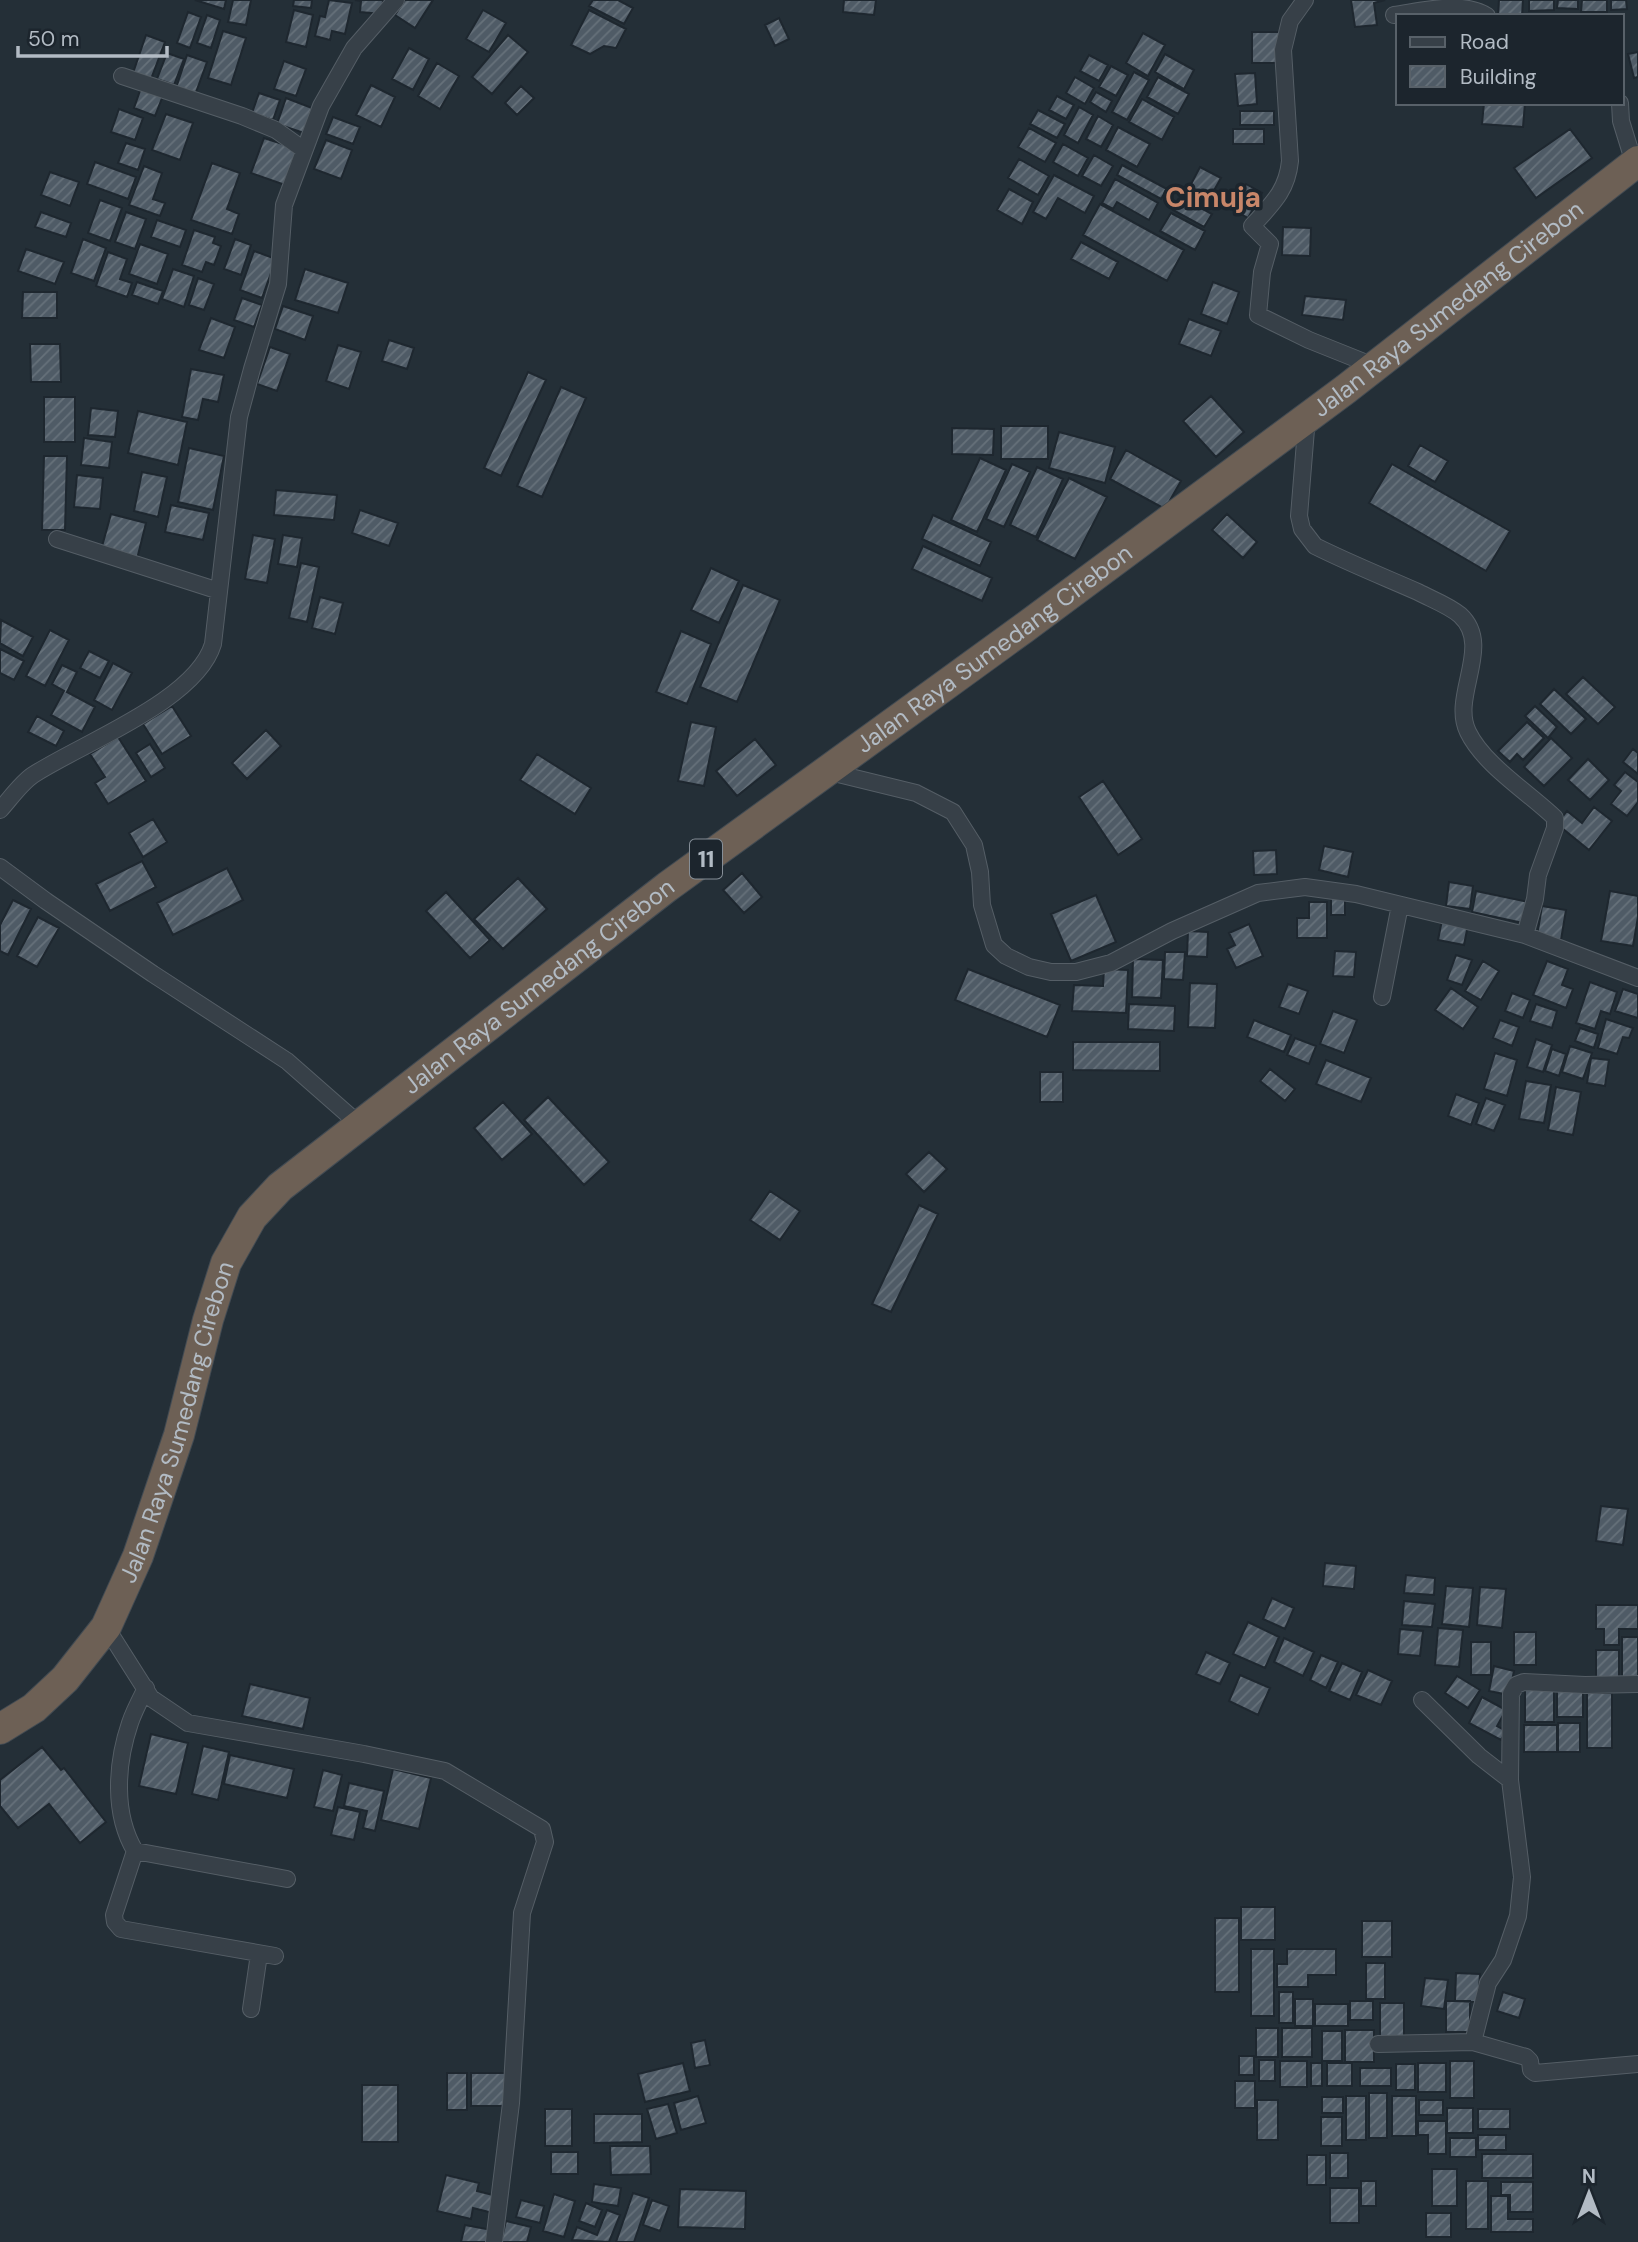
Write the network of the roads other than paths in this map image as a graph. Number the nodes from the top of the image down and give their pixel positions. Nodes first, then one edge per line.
1 (396, 0) edge
2 (1304, 0) edge
3 (1400, 14) edge
4 (1485, 14) edge
5 (122, 76) dead end
6 (1620, 105) edge
7 (304, 150) junction
8 (1636, 162) edge
9 (1374, 366) junction
10 (1307, 417) junction
11 (57, 539) dead end
12 (219, 591) junction
13 (826, 771) junction
14 (0, 810) edge
15 (0, 867) edge
16 (1400, 905) junction
17 (1525, 935) junction
18 (1638, 978) edge
19 (1382, 997) dead end
20 (361, 1126) junction
21 (106, 1627) junction
22 (1638, 1684) edge
23 (145, 1688) junction
24 (1422, 1700) dead end
25 (0, 1729) edge
26 (1510, 1780) junction
27 (135, 1851) junction
28 (287, 1879) dead end
29 (251, 2009) dead end
30 (1474, 2042) junction
31 (1378, 2044) dead end
32 (1638, 2064) edge
33 (494, 2242) edge

1 - 7 street
2 - 9 street
3 - 4 street
5 - 7 street
6 - 8 street
7 - 12 street
8 - 9 highway, Jalan Raya Sumedang Cirebon / 11
9 - 10 highway, Jalan Raya Sumedang Cirebon / 11
10 - 13 highway, Jalan Raya Sumedang Cirebon / 11
10 - 17 street
11 - 12 street
12 - 14 street
13 - 16 street
13 - 20 highway, Jalan Raya Sumedang Cirebon / 11
15 - 20 street
16 - 17 street
16 - 19 street
17 - 18 street
20 - 21 highway, Jalan Raya Sumedang Cirebon / 11
21 - 23 street
21 - 25 highway, Jalan Raya Sumedang Cirebon / 11
22 - 26 street
23 - 27 street
23 - 33 street
24 - 26 street
26 - 30 street
27 - 28 street
27 - 29 street
30 - 31 street
30 - 32 street

